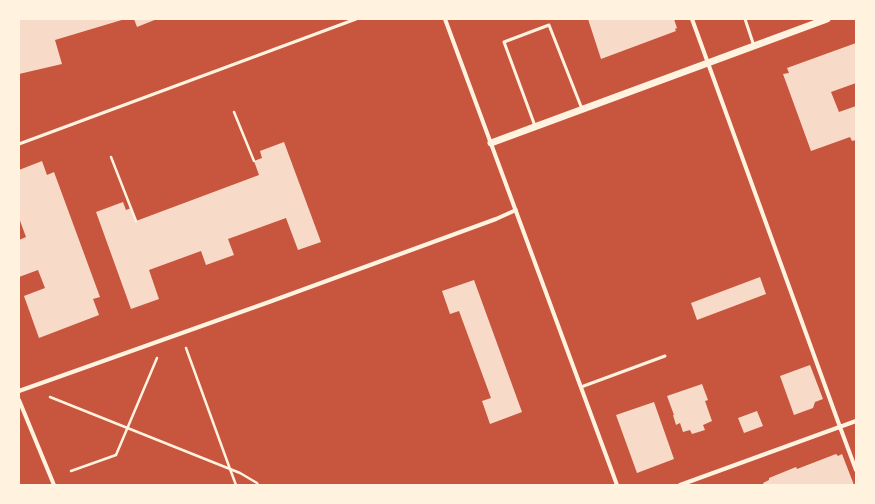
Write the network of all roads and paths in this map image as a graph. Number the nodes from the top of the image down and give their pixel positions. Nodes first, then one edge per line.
1 (356, 19) edge
2 (445, 19) edge
3 (692, 19) edge
4 (745, 19) edge
5 (827, 19) edge
6 (754, 46) junction
7 (708, 63) junction
8 (582, 109) junction
9 (234, 112) dead end
10 (535, 126) junction
11 (491, 143) junction
12 (19, 144) edge
13 (111, 157) dead end
14 (254, 161) dead end
15 (516, 210) junction
16 (136, 221) dead end
17 (186, 348) dead end
18 (665, 356) dead end
19 (156, 358) dead end
20 (581, 387) junction
21 (19, 392) edge
22 (50, 396) dead end
23 (19, 400) edge
24 (856, 421) edge
25 (127, 427) junction
26 (840, 427) junction
27 (230, 469) junction
28 (856, 470) edge
29 (71, 471) dead end
30 (54, 485) edge
31 (236, 485) edge
32 (258, 485) edge
33 (617, 485) edge
34 (680, 485) edge

1 - 12 lane
2 - 11 street
3 - 7 street
4 - 6 lane
5 - 6 street
6 - 7 street
7 - 8 street
7 - 26 street
8 - 10 street
8 - 10 lane
9 - 14 path
10 - 11 street
11 - 15 street
13 - 16 path
15 - 20 street
15 - 21 street
17 - 27 path
18 - 20 lane
19 - 25 path
20 - 33 street
22 - 25 path
23 - 30 street
24 - 26 street
25 - 27 path
25 - 29 path
26 - 28 street
26 - 34 street
27 - 31 path
27 - 32 path

